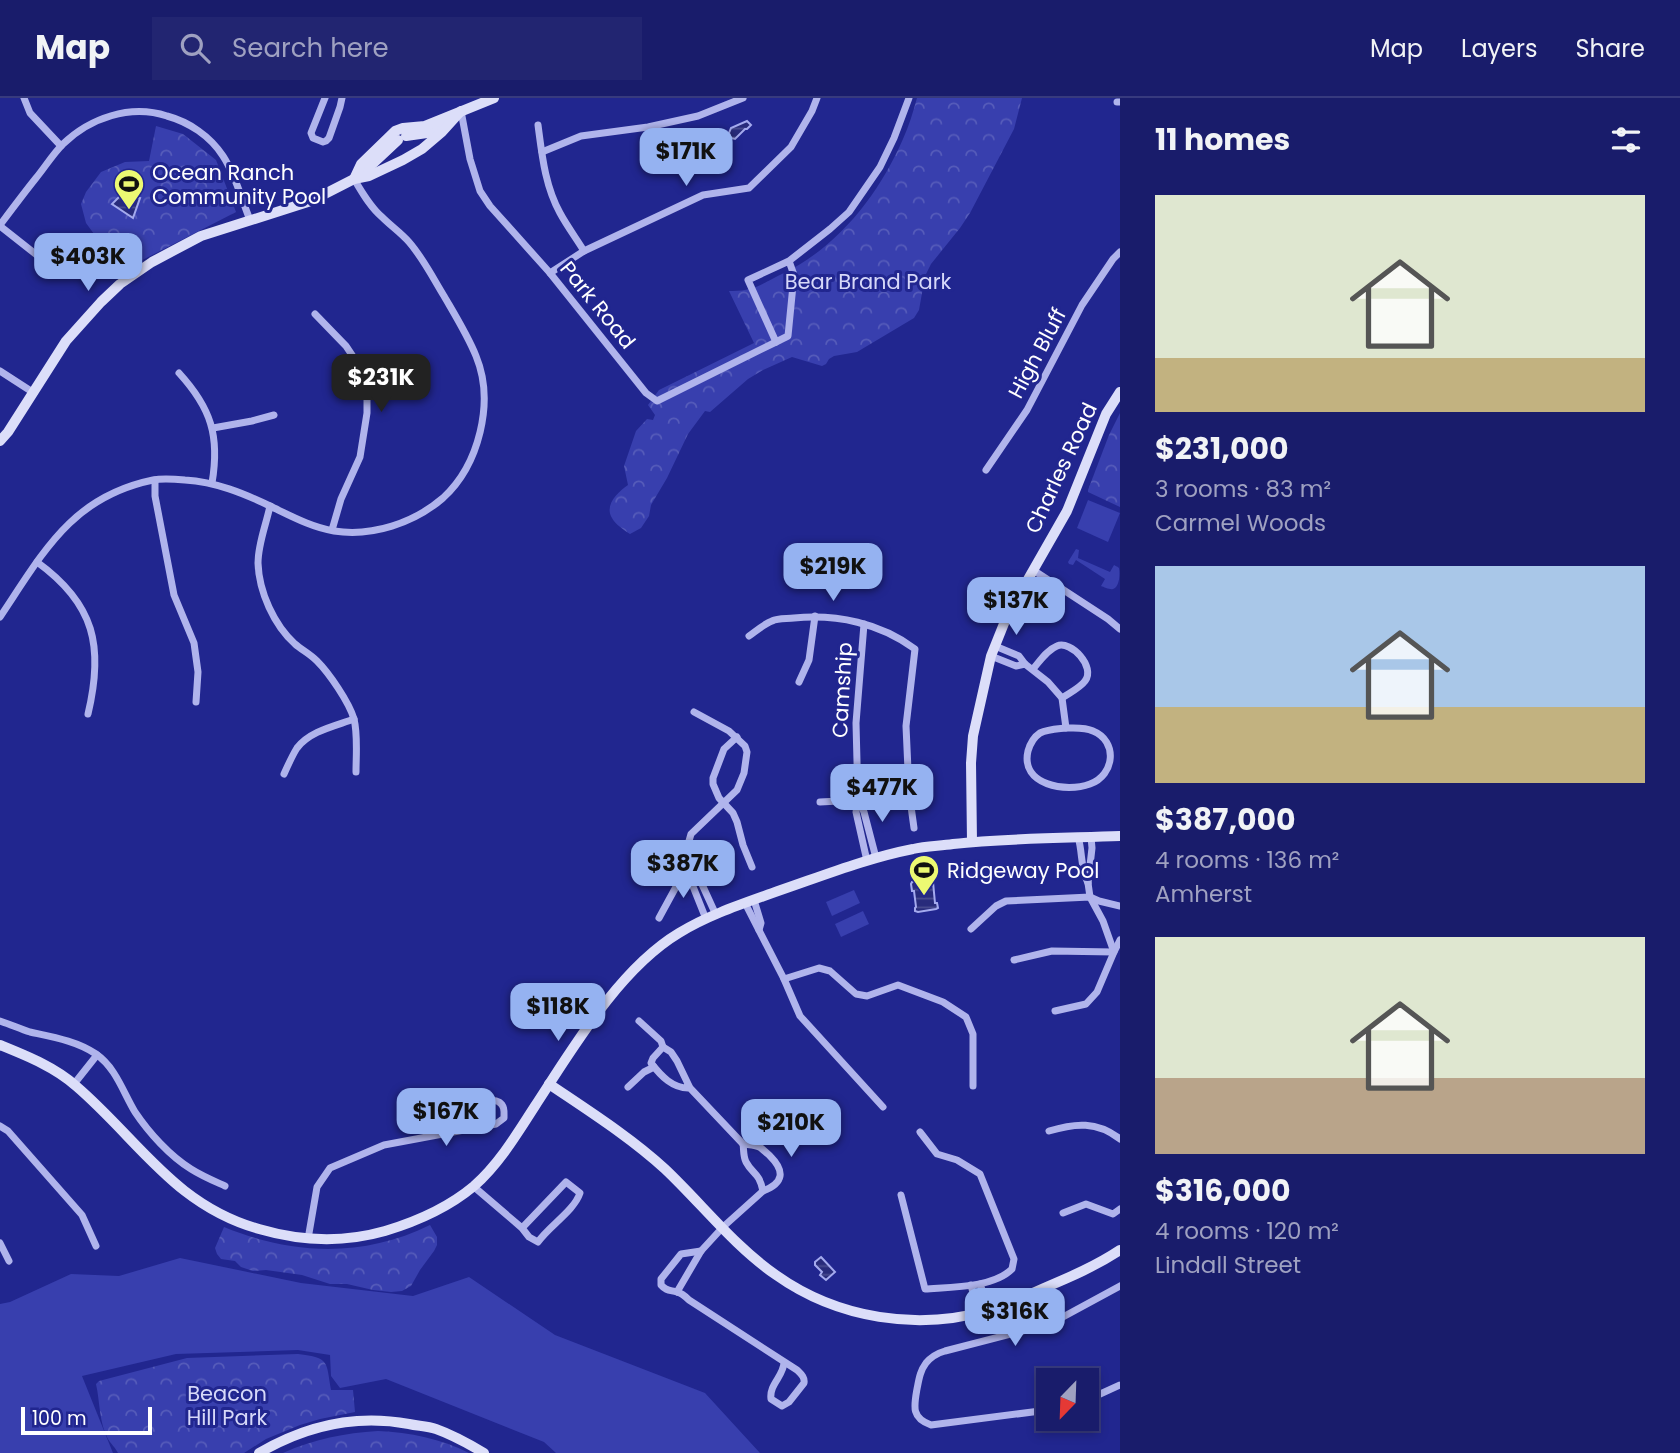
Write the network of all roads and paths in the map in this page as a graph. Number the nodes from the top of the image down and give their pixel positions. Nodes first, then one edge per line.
1 (24, 98) edge
2 (325, 98) edge
3 (342, 98) edge
4 (494, 98) edge
5 (743, 98) edge
6 (817, 98) edge
7 (909, 98) edge
8 (481, 100) edge
9 (461, 111) junction
10 (445, 119) junction
11 (538, 125) dead end
12 (396, 140) junction
13 (61, 146) junction
14 (542, 152) junction
15 (403, 160) junction
16 (354, 179) junction
17 (250, 220) junction
18 (0, 225) edge
19 (584, 251) junction
20 (1120, 252) edge
21 (38, 256) dead end
22 (789, 261) junction
23 (550, 273) junction
24 (315, 314) dead end
25 (776, 342) junction
26 (0, 371) edge
27 (179, 373) dead end
28 (1120, 392) edge
29 (34, 393) junction
30 (274, 415) dead end
31 (213, 428) junction
32 (0, 441) edge
33 (986, 470) dead end
34 (155, 480) junction
35 (212, 483) junction
36 (270, 506) junction
37 (332, 530) junction
38 (37, 562) junction
39 (1038, 573) junction
40 (985, 594) dead end
41 (1012, 608) junction
42 (815, 616) junction
43 (0, 617) edge
44 (864, 624) junction
45 (1120, 629) edge
46 (749, 636) dead end
47 (993, 651) junction
48 (1033, 669) junction
49 (799, 682) dead end
50 (1062, 698) junction
51 (196, 702) dead end
52 (694, 712) dead end
53 (88, 714) dead end
54 (354, 719) junction
55 (1066, 727) junction
56 (737, 737) junction
57 (356, 772) dead end
58 (284, 774) dead end
59 (909, 792) junction
60 (858, 800) junction
61 (723, 802) junction
62 (820, 802) dead end
63 (914, 828) dead end
64 (1120, 836) edge
65 (1078, 837) junction
66 (1091, 837) junction
67 (972, 842) junction
68 (872, 860) junction
69 (752, 867) dead end
70 (691, 874) junction
71 (1088, 883) junction
72 (1090, 897) junction
73 (750, 902) junction
74 (1120, 906) edge
75 (711, 917) junction
76 (659, 918) dead end
77 (971, 929) dead end
78 (1120, 940) edge
79 (1114, 952) junction
80 (1014, 960) dead end
81 (784, 979) junction
82 (1055, 1011) dead end
83 (0, 1021) edge
84 (639, 1021) dead end
85 (0, 1045) edge
86 (663, 1047) junction
87 (97, 1055) junction
88 (654, 1067) junction
89 (74, 1084) junction
90 (549, 1084) junction
91 (973, 1086) dead end
92 (628, 1087) dead end
93 (690, 1088) junction
94 (883, 1107) dead end
95 (0, 1126) edge
96 (467, 1129) junction
97 (1049, 1131) dead end
98 (920, 1132) dead end
99 (1120, 1139) edge
100 (743, 1144) junction
101 (225, 1186) dead end
102 (473, 1186) junction
103 (764, 1191) junction
104 (901, 1195) dead end
105 (1120, 1209) edge
106 (1063, 1213) dead end
107 (723, 1227) junction
108 (522, 1228) junction
109 (308, 1239) junction
110 (0, 1243) edge
111 (96, 1246) dead end
112 (701, 1251) junction
113 (1120, 1251) edge
114 (9, 1261) dead end
115 (976, 1285) junction
116 (1120, 1286) edge
117 (1040, 1290) junction
118 (677, 1292) junction
119 (984, 1311) junction
120 (1054, 1322) junction
121 (784, 1362) junction
122 (1120, 1385) edge
123 (1099, 1395) edge
124 (1036, 1412) edge
125 (259, 1453) edge
126 (484, 1453) edge

1 - 13 street
2 - 3 street
4 - 8 street
5 - 14 street
6 - 19 street
7 - 22 street
8 - 9 street
9 - 10 street
9 - 15 street
9 - 23 street, Park Road
10 - 12 street
10 - 12 street
11 - 14 street
12 - 15 street
12 - 16 street
13 - 17 street
13 - 18 street
14 - 19 street
15 - 16 street
16 - 17 street
16 - 37 street
17 - 29 street
18 - 21 street
19 - 23 street
20 - 33 street, High Bluff
22 - 25 street
22 - 25 street
23 - 25 street, Park Road
24 - 37 street
26 - 29 street
27 - 31 street
28 - 39 street, Charles Road
29 - 32 street
30 - 31 street
31 - 35 street
34 - 35 street
34 - 38 street
34 - 51 street
35 - 36 street
36 - 37 street
36 - 54 street
38 - 43 street
38 - 53 street
39 - 41 street, Charles Road
39 - 45 street
40 - 41 street
41 - 47 street, Charles Road
42 - 44 street
42 - 46 street
42 - 49 street
44 - 59 street
44 - 60 street, Camship
47 - 48 street
47 - 67 street, Charles Road
48 - 50 street
48 - 50 street
50 - 55 street
52 - 56 street
54 - 57 street
54 - 58 street
55 - 55 street
56 - 61 street
56 - 61 street
59 - 60 street
59 - 63 street
60 - 62 street
60 - 68 street, Camship
61 - 69 street
61 - 70 street
64 - 66 street
65 - 66 street
65 - 67 street
65 - 71 street
66 - 71 street
67 - 68 street
68 - 73 street
70 - 75 street
70 - 76 street
71 - 72 street
72 - 74 street
72 - 77 street
72 - 79 street
73 - 75 street
73 - 81 street
75 - 90 street
78 - 79 street
79 - 80 street
79 - 82 street
81 - 91 street
81 - 94 street
83 - 87 street
84 - 86 street
85 - 89 street
86 - 88 street
86 - 93 street
87 - 89 street
87 - 101 street
88 - 92 street
88 - 93 street
89 - 109 street
90 - 102 street
90 - 107 street
93 - 100 street
95 - 111 street
96 - 96 street
96 - 109 street
97 - 99 street
98 - 115 street
100 - 103 street
100 - 103 street
102 - 108 street
102 - 109 street
103 - 107 street
104 - 115 street
105 - 106 street
107 - 112 street
107 - 119 street
108 - 108 street
110 - 114 street
112 - 118 street
112 - 118 street
113 - 117 street
115 - 119 street
116 - 120 street
117 - 119 street
117 - 120 street
118 - 121 street
120 - 124 street
121 - 121 street
122 - 123 street
125 - 126 street

